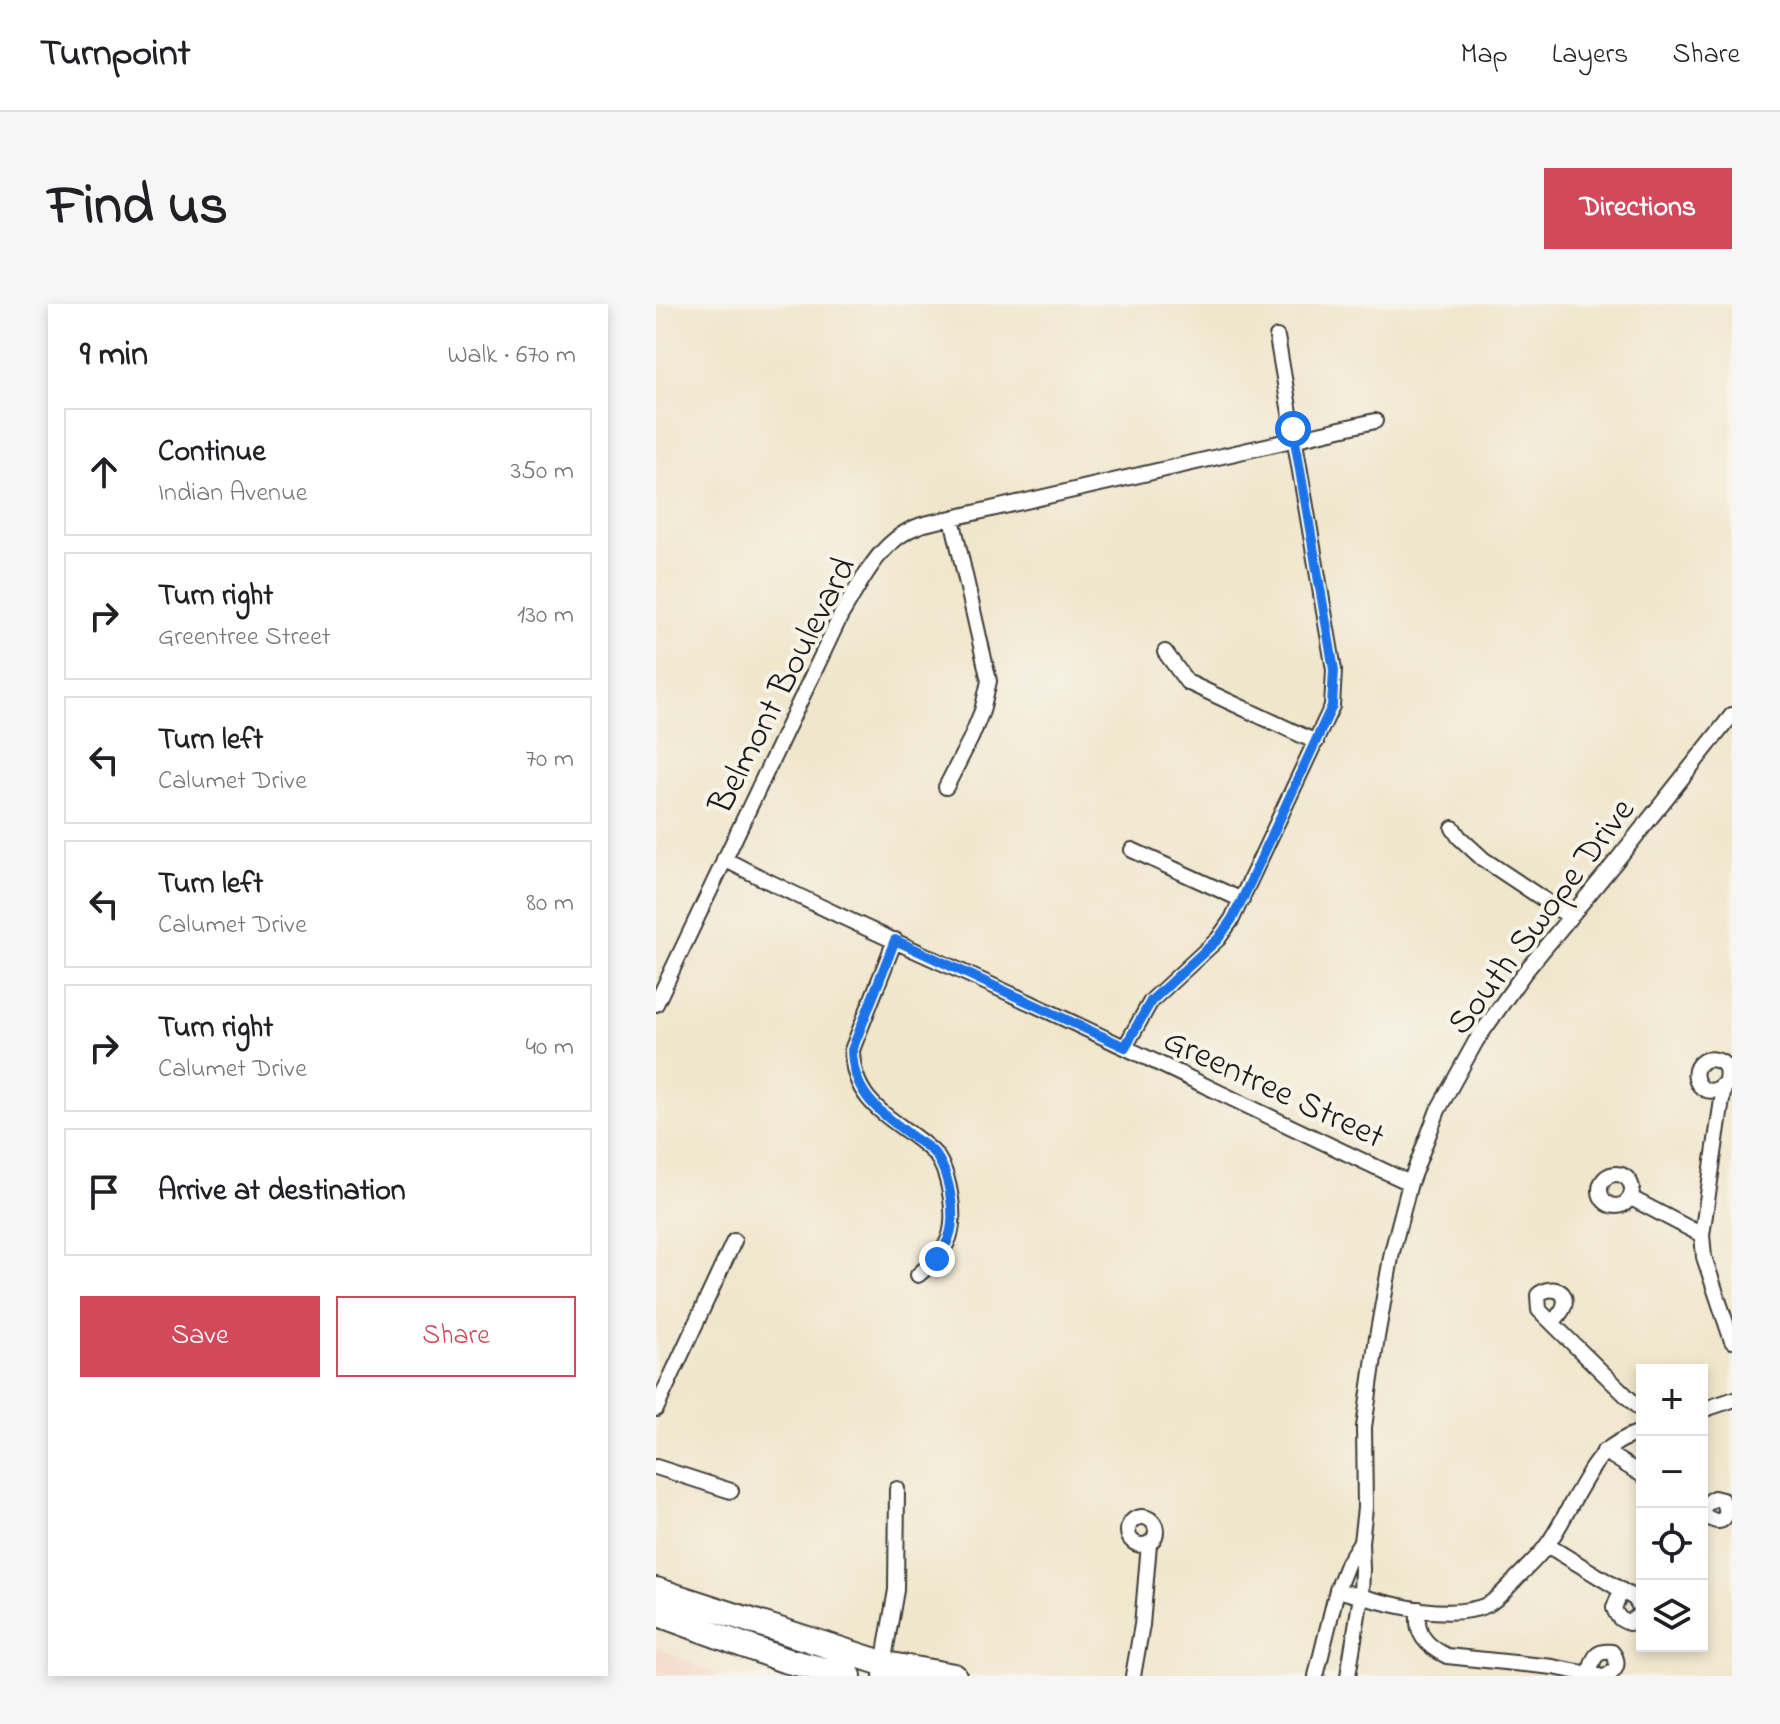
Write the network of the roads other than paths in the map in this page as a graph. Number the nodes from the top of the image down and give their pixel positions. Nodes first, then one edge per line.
1 (1277, 337) dead end
2 (1375, 421) dead end
3 (1295, 439) junction
4 (952, 518) junction
5 (1165, 652) dead end
6 (1732, 715) edge
7 (1316, 742) junction
8 (946, 787) dead end
9 (1453, 828) dead end
10 (1132, 850) dead end
11 (724, 859) junction
12 (1242, 900) junction
13 (1570, 917) junction
14 (895, 940) junction
15 (656, 1004) edge
16 (1125, 1047) junction
17 (1726, 1081) dead end
18 (1410, 1183) junction
19 (1631, 1198) dead end
20 (1702, 1235) junction
21 (734, 1241) dead end
22 (918, 1275) dead end
23 (1552, 1323) dead end
24 (1732, 1341) edge
25 (1732, 1400) edge
26 (1636, 1405) edge
27 (1708, 1408) edge
28 (656, 1409) edge
29 (1636, 1433) edge
30 (1604, 1451) junction
31 (656, 1467) edge
32 (1636, 1471) edge
33 (897, 1489) dead end
34 (731, 1491) dead end
35 (1361, 1542) junction
36 (1149, 1544) dead end
37 (1547, 1545) junction
38 (656, 1590) edge
39 (1337, 1590) junction
40 (1621, 1591) dead end
41 (1361, 1596) junction
42 (1419, 1609) junction
43 (656, 1613) edge
44 (883, 1670) edge
45 (1594, 1675) edge
46 (849, 1676) edge
47 (954, 1676) edge
48 (1133, 1676) edge
49 (1316, 1676) edge
50 (1348, 1676) edge
51 (1606, 1676) edge

1 - 3 street
2 - 3 street, Belmont Boulevard
3 - 4 street, Belmont Boulevard
3 - 7 street
4 - 8 street
4 - 11 street, Belmont Boulevard
5 - 7 street
6 - 13 street, South Swope Drive
7 - 12 street
9 - 13 street
10 - 12 street
11 - 14 street, Greentree Street
11 - 15 street, Belmont Boulevard
12 - 16 street
13 - 18 street, South Swope Drive
14 - 16 street, Greentree Street
14 - 22 street
16 - 18 street, Greentree Street
17 - 20 street
18 - 35 street, South Swope Drive
19 - 20 street
20 - 24 street
21 - 28 street
23 - 26 street
25 - 27 street
29 - 30 street
30 - 32 street
30 - 37 street
31 - 34 street
33 - 44 street
35 - 39 street, South Swope Drive
35 - 41 street, South Swope Drive
36 - 48 street
37 - 40 street
37 - 42 street
38 - 44 main road
39 - 41 street
39 - 49 street, South Swope Drive
41 - 42 street
41 - 50 street, South Swope Drive
42 - 45 street
43 - 46 main road
44 - 47 main road
45 - 51 street

